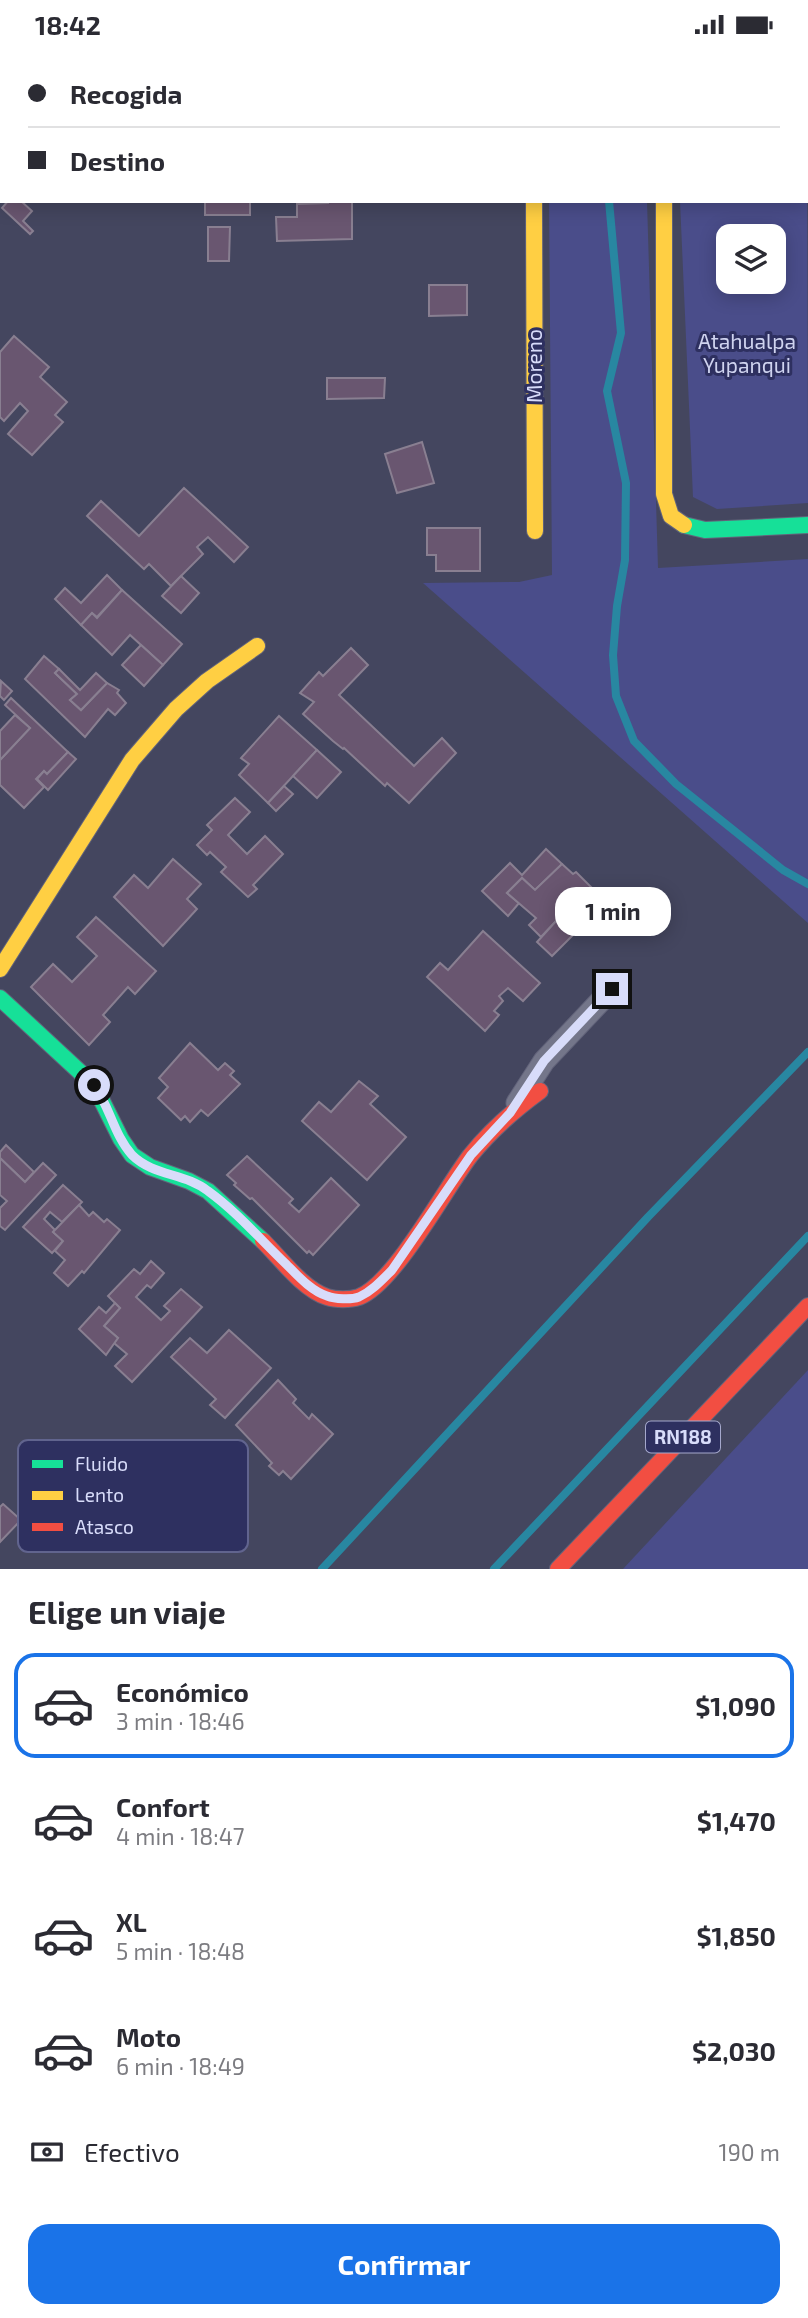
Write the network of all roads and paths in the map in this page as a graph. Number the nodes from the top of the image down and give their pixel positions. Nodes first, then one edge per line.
1 (534, 203) edge
2 (664, 203) edge
3 (808, 524) edge
4 (535, 531) dead end
5 (257, 646) dead end
6 (0, 969) edge
7 (612, 989) dead end
8 (0, 998) edge
9 (540, 1091) dead end
10 (510, 1113) junction
11 (808, 1306) edge
12 (558, 1569) edge

1 - 4 main road, Moreno
2 - 3 main road
5 - 6 main road
7 - 10 street
8 - 10 main road
9 - 10 main road
11 - 12 main road, RN188

